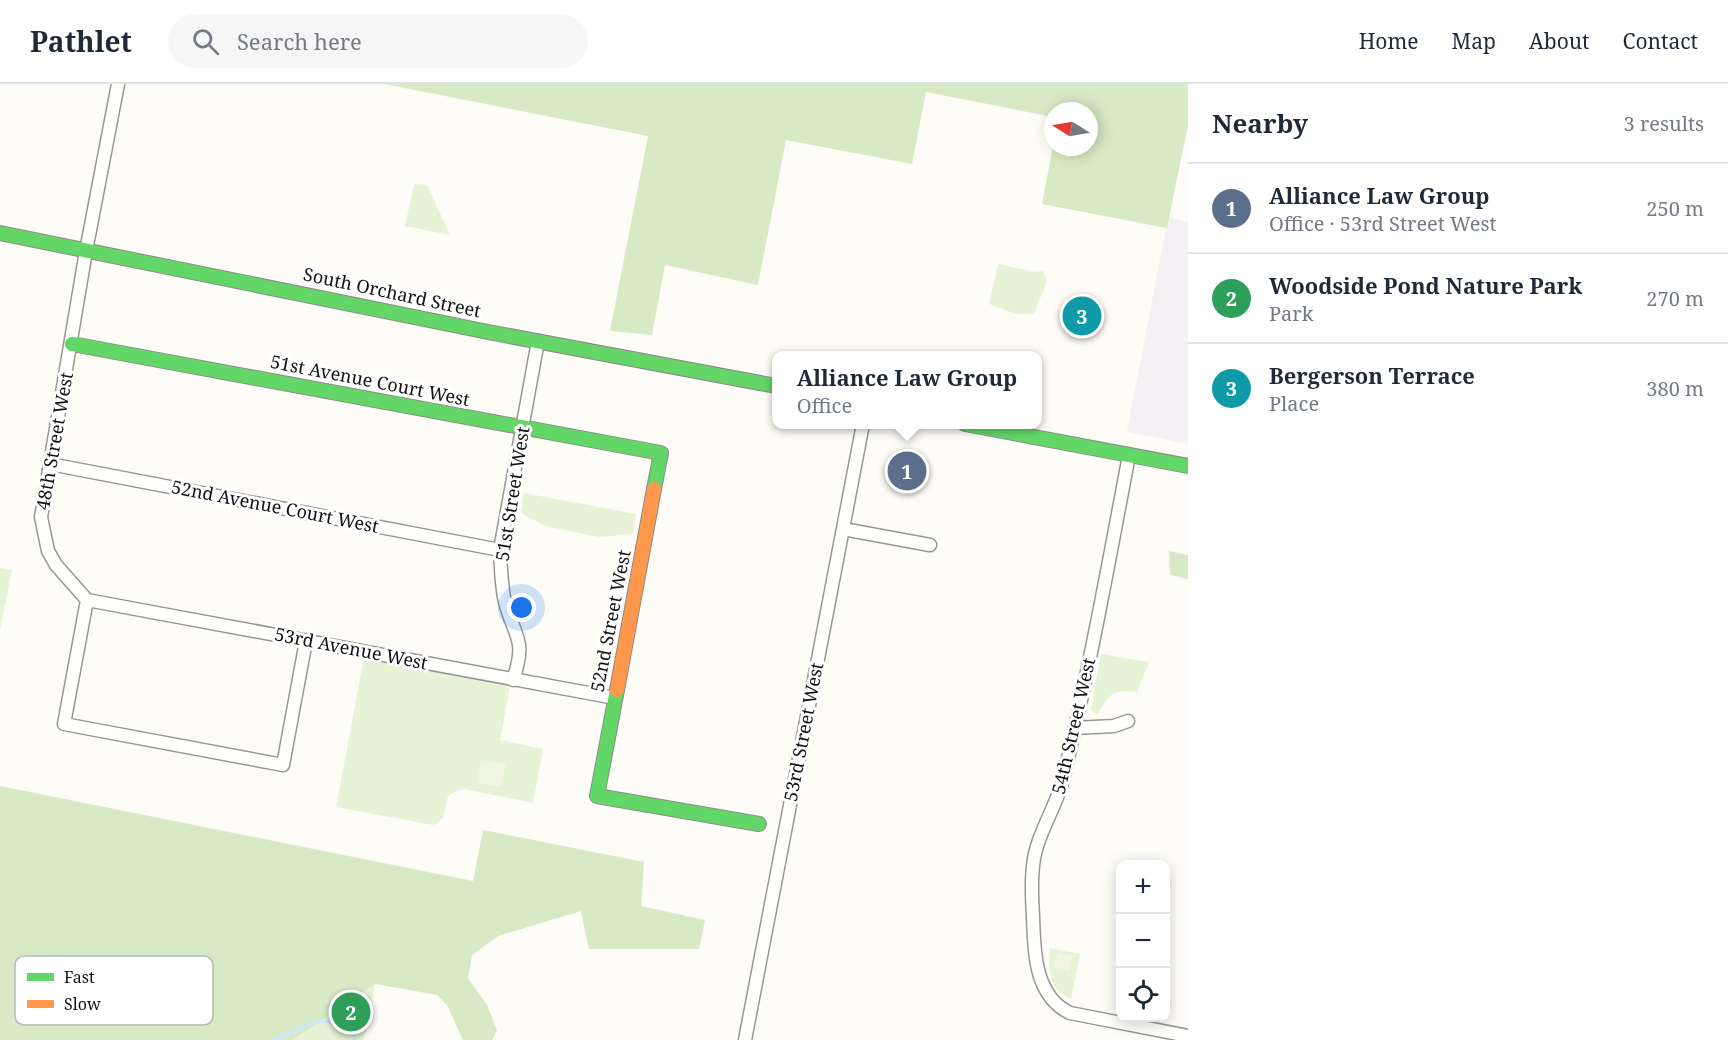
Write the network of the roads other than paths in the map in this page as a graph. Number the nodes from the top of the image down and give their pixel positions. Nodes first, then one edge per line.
1 (118, 84) edge
2 (0, 233) edge
3 (86, 251) junction
4 (538, 341) junction
5 (72, 344) junction
6 (772, 385) edge
7 (522, 427) junction
8 (862, 429) edge
9 (992, 429) edge
10 (661, 453) joint
11 (1130, 455) junction
12 (50, 464) junction
13 (1188, 466) edge
14 (843, 529) junction
15 (930, 545) dead end
16 (501, 550) junction
17 (87, 600) junction
18 (306, 641) junction
19 (513, 680) junction
20 (615, 698) junction
21 (1128, 721) dead end
22 (1075, 728) junction
23 (759, 824) dead end
24 (1188, 1036) edge
25 (745, 1040) edge

1 - 3 street, 48th Street West
2 - 3 street, South Orchard Street
3 - 4 street, South Orchard Street
3 - 5 street, 48th Street West
4 - 6 street, South Orchard Street
4 - 7 street, 51st Street West
5 - 7 street, 51st Avenue Court West
5 - 12 street, 48th Street West
7 - 10 street, 51st Avenue Court West
7 - 16 street, 51st Street West
8 - 14 street, 53rd Street West
9 - 11 street
10 - 20 street, 52nd Street West
11 - 13 street
11 - 22 street, 54th Street West
12 - 16 street, 52nd Avenue Court West
12 - 17 street, 48th Street West
14 - 15 street
14 - 25 street, 53rd Street West
16 - 19 street, 51st Street West
17 - 18 street, 53rd Avenue West
17 - 18 street
18 - 19 street, 53rd Avenue West
19 - 20 street, 53rd Avenue West
20 - 23 street, 52nd Street West
21 - 22 street
22 - 24 street, 54th Street West

